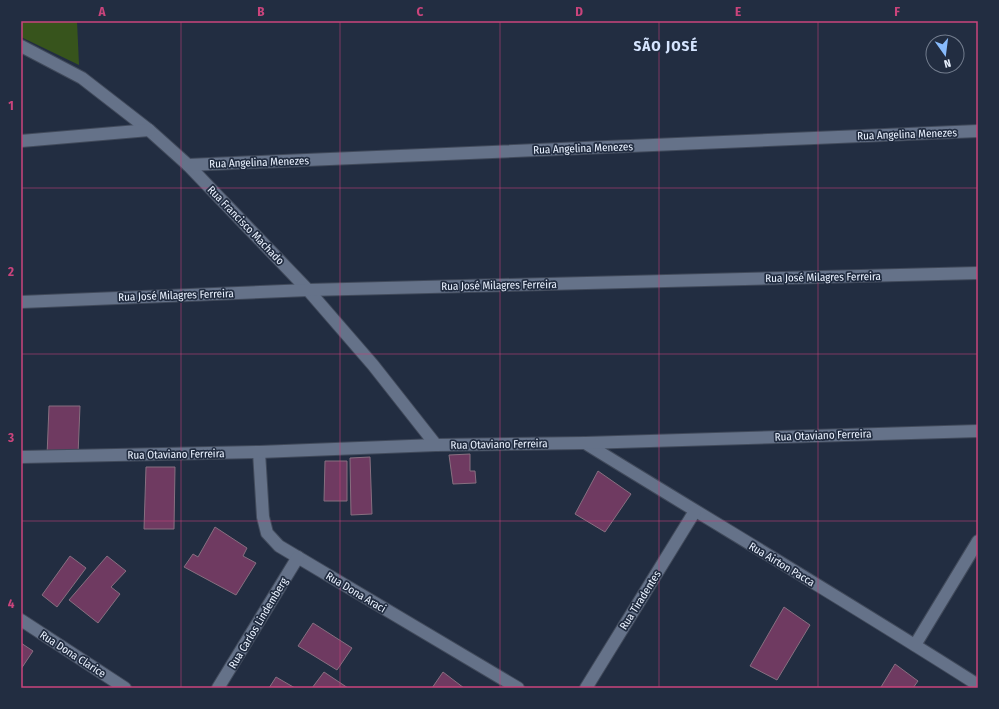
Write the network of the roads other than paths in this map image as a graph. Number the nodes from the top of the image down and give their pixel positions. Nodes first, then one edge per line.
1 (21, 46) edge
2 (149, 130) junction
3 (978, 131) edge
4 (21, 140) edge
5 (188, 165) junction
6 (978, 273) edge
7 (308, 290) junction
8 (21, 302) edge
9 (978, 431) edge
10 (585, 443) junction
11 (436, 445) junction
12 (259, 452) junction
13 (21, 457) edge
14 (695, 511) junction
15 (978, 542) edge
16 (298, 557) junction
17 (21, 620) edge
18 (915, 645) junction
19 (978, 685) edge
20 (125, 688) edge
21 (218, 688) edge
22 (518, 688) edge
23 (586, 688) edge

1 - 2 street, Rua Francisco Machado
2 - 4 street
2 - 5 street, Rua Francisco Machado
3 - 5 street, Rua Angelina Menezes
5 - 7 street, Rua Francisco Machado
6 - 7 street, Rua José Milagres Ferreira
7 - 8 street, Rua José Milagres Ferreira
7 - 11 street, Rua Francisco Machado
9 - 10 street, Rua Otaviano Ferreira
10 - 11 street, Rua Otaviano Ferreira
10 - 14 street, Rua Airton Pacca
11 - 12 street, Rua Otaviano Ferreira
12 - 13 street, Rua Otaviano Ferreira
12 - 16 street, Rua Dona Araci
14 - 18 street, Rua Airton Pacca
14 - 23 street, Rua Tiradentes
15 - 18 street
16 - 21 street, Rua Carlos Lindemberg
16 - 22 street, Rua Dona Araci
17 - 20 street, Rua Dona Clarice
18 - 19 street, Rua Airton Pacca

